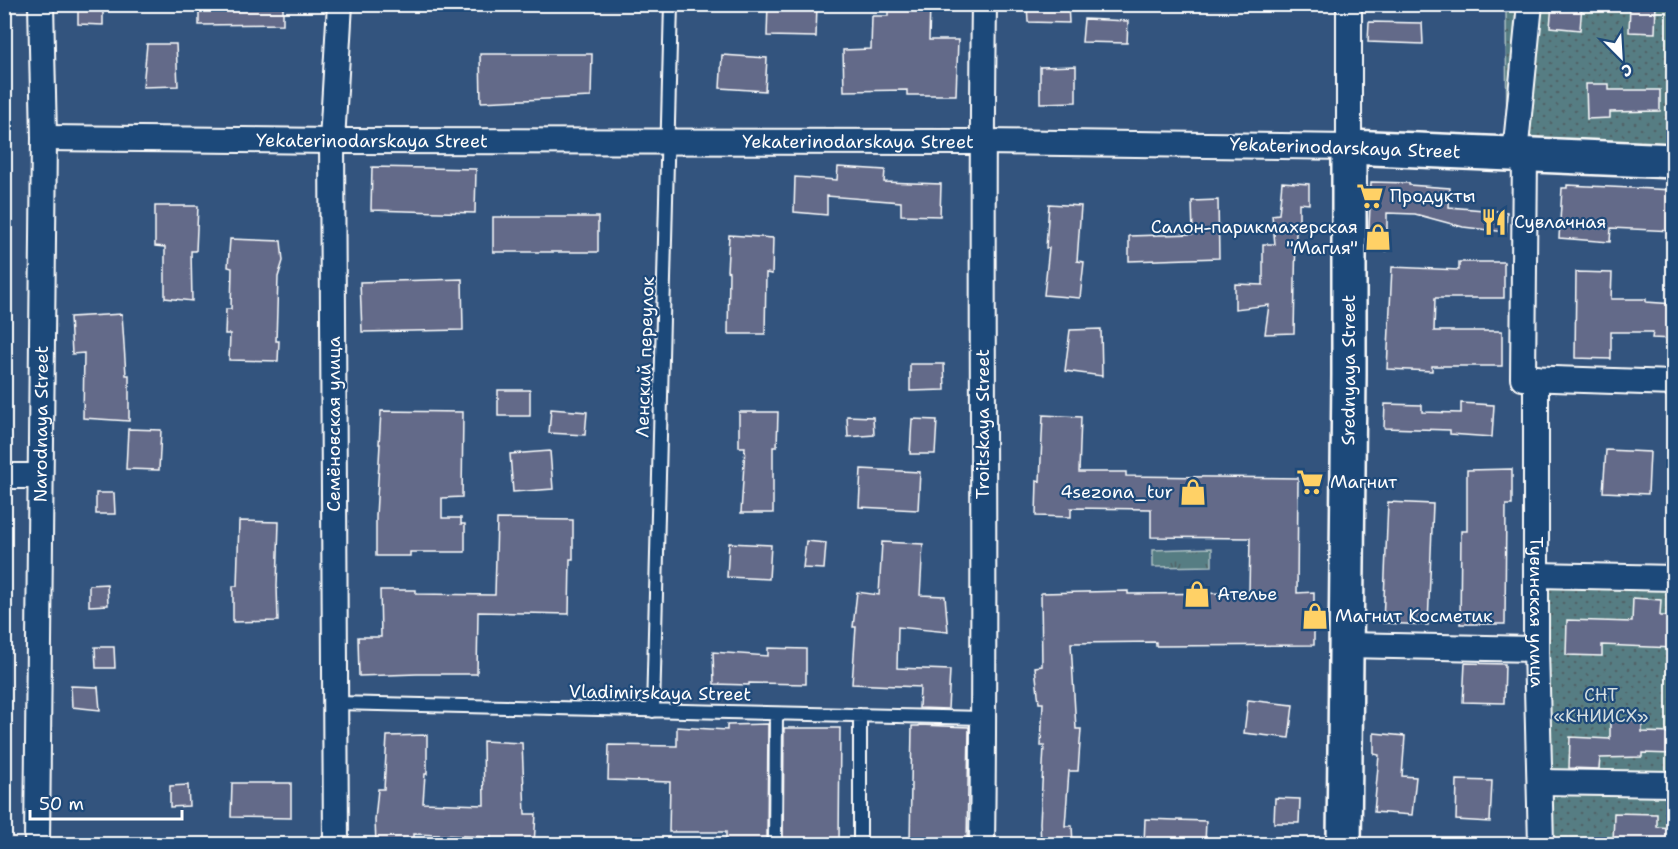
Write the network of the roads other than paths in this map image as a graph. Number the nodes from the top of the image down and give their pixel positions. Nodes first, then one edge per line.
1 (41, 4) edge
2 (340, 4) edge
3 (671, 4) edge
4 (984, 4) edge
5 (1349, 4) edge
6 (1530, 4) edge
7 (44, 138) junction
8 (332, 141) junction
9 (669, 141) junction
10 (982, 142) junction
11 (1349, 147) junction
12 (1520, 154) junction
13 (1674, 161) edge
14 (1530, 378) junction
15 (1674, 382) edge
16 (4, 476) edge
17 (40, 476) junction
18 (1537, 576) junction
19 (1674, 578) edge
20 (1347, 645) junction
21 (1536, 650) junction
22 (336, 704) junction
23 (653, 711) junction
24 (776, 714) junction
25 (860, 716) junction
26 (984, 718) junction
27 (1540, 782) junction
28 (1674, 784) edge
29 (37, 844) edge
30 (336, 844) edge
31 (775, 844) edge
32 (860, 844) edge
33 (982, 844) edge
34 (1344, 844) edge
35 (1541, 844) edge

1 - 7 street, Narodnaya Street
2 - 8 street, Семёновская улица
3 - 9 lane, Ленский переулок
4 - 10 street, Troitskaya Street
5 - 11 street, Srednyaya Street
6 - 12 street, Тувинская улица
7 - 8 street, Yekaterinodarskaya Street
7 - 17 street, Narodnaya Street
8 - 9 street, Yekaterinodarskaya Street
8 - 22 street, Семёновская улица
9 - 10 street, Yekaterinodarskaya Street
9 - 23 lane, Ленский переулок
10 - 11 street, Yekaterinodarskaya Street
10 - 26 street, Troitskaya Street
11 - 12 street, Yekaterinodarskaya Street
11 - 20 street, Srednyaya Street
12 - 13 street, Yekaterinodarskaya Street
12 - 14 street, Тувинская улица
14 - 15 street
14 - 18 street, Тувинская улица
16 - 17 street
17 - 29 street, Narodnaya Street
18 - 19 street
18 - 21 street, Тувинская улица
20 - 21 street
20 - 34 street, Srednyaya Street
21 - 27 street, Тувинская улица
22 - 23 lane, Vladimirskaya Street
22 - 30 street, Семёновская улица
23 - 24 lane, Vladimirskaya Street
24 - 25 lane, Vladimirskaya Street
24 - 31 lane
25 - 26 lane, Vladimirskaya Street
25 - 32 lane
26 - 33 street, Troitskaya Street
27 - 28 street
27 - 35 street, Тувинская улица

